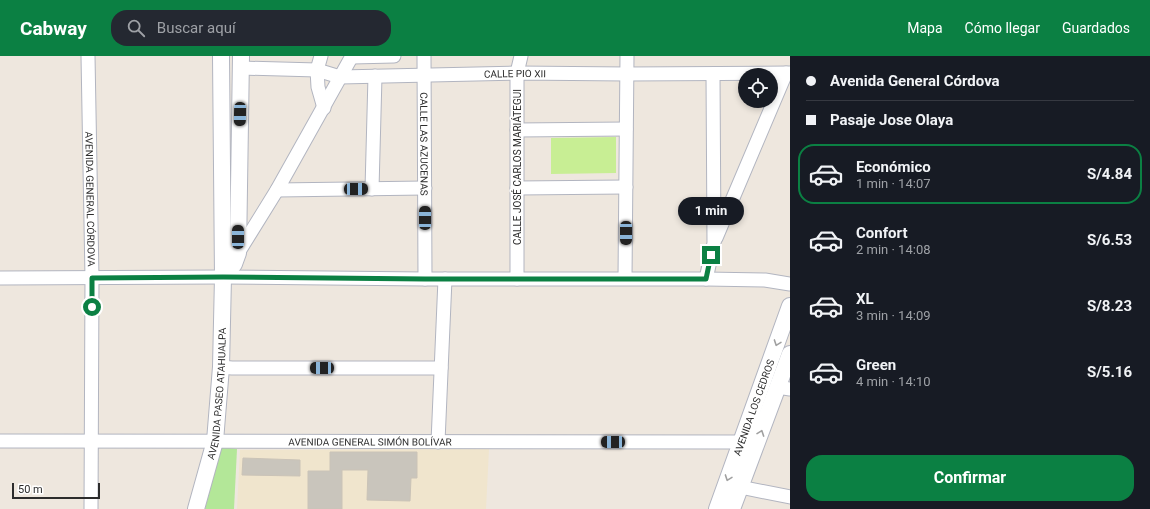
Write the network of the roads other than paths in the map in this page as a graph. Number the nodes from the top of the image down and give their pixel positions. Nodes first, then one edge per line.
1 (88, 56) edge
2 (221, 56) edge
3 (321, 56) edge
4 (352, 56) edge
5 (394, 56) edge
6 (424, 56) edge
7 (521, 56) edge
8 (627, 56) edge
9 (241, 62) edge
10 (317, 70) junction
11 (517, 73) junction
12 (788, 73) edge
13 (627, 74) junction
14 (713, 74) junction
15 (424, 75) junction
16 (375, 76) junction
17 (340, 77) junction
18 (324, 108) junction
19 (626, 129) junction
20 (517, 130) junction
21 (626, 187) junction
22 (425, 188) junction
23 (517, 188) junction
24 (372, 189) junction
25 (277, 190) junction
26 (714, 243) junction
27 (238, 253) junction
28 (223, 277) junction
29 (0, 278) edge
30 (92, 278) junction
31 (625, 278) junction
32 (425, 279) junction
33 (445, 279) junction
34 (517, 279) junction
35 (706, 279) junction
36 (790, 284) edge
37 (790, 306) edge
38 (790, 354) edge
39 (220, 367) junction
40 (441, 368) junction
41 (784, 388) edge
42 (0, 441) edge
43 (91, 441) junction
44 (215, 441) junction
45 (438, 442) junction
46 (741, 442) junction
47 (740, 487) junction
48 (790, 497) edge
49 (91, 509) edge
50 (196, 509) edge
51 (717, 509) edge
52 (732, 509) edge

1 - 30 street, AVENIDA GENERAL CÓRDOVA
2 - 28 street, AVENIDA PASEO ATAHUALPA
3 - 10 street
4 - 5 street
4 - 17 street
6 - 15 street, CALLE LAS AZUCENAS
7 - 11 street, CALLE JOSÉ CARLOS MARIÁTEGUI
8 - 13 street
9 - 10 street, CALLE PIO XII
9 - 27 street
10 - 17 street, CALLE PIO XII
10 - 18 street
11 - 13 street, CALLE PIO XII
11 - 15 street, CALLE PIO XII
11 - 20 street, CALLE JOSÉ CARLOS MARIÁTEGUI
12 - 14 street, CALLE PIO XII
12 - 26 street
13 - 14 street, CALLE PIO XII
13 - 19 street
14 - 26 street
15 - 16 street, CALLE PIO XII
15 - 22 street, CALLE LAS AZUCENAS
16 - 17 street, CALLE PIO XII
16 - 24 street
17 - 18 street
18 - 25 street
19 - 20 street
19 - 21 street
20 - 23 street, CALLE JOSÉ CARLOS MARIÁTEGUI
21 - 23 street
21 - 31 street
22 - 24 street
22 - 32 street, CALLE LAS AZUCENAS
23 - 34 street, CALLE JOSÉ CARLOS MARIÁTEGUI
24 - 25 street
25 - 27 street
26 - 35 street
27 - 28 street
28 - 30 street
28 - 32 street
28 - 39 street, AVENIDA PASEO ATAHUALPA
29 - 30 street
30 - 43 street, AVENIDA GENERAL CÓRDOVA
31 - 34 street
31 - 35 street
32 - 33 street
33 - 34 street
33 - 40 street
35 - 36 street
37 -> 46 street, AVENIDA LOS CEDROS
38 - 41 street, AVENIDA LOS CEDROS
39 - 40 street
39 - 44 street, AVENIDA PASEO ATAHUALPA
40 - 45 street
47 -> 41 street, AVENIDA LOS CEDROS
42 - 43 street, AVENIDA GENERAL SIMÓN BOLÍVAR
43 - 44 street, AVENIDA GENERAL SIMÓN BOLÍVAR
43 - 49 street, AVENIDA GENERAL CÓRDOVA
44 - 45 street, AVENIDA GENERAL SIMÓN BOLÍVAR
44 - 50 street, AVENIDA PASEO ATAHUALPA
45 - 46 street, AVENIDA GENERAL SIMÓN BOLÍVAR
46 -> 51 street, AVENIDA LOS CEDROS
47 - 48 street
47 - 52 street, AVENIDA LOS CEDROS

